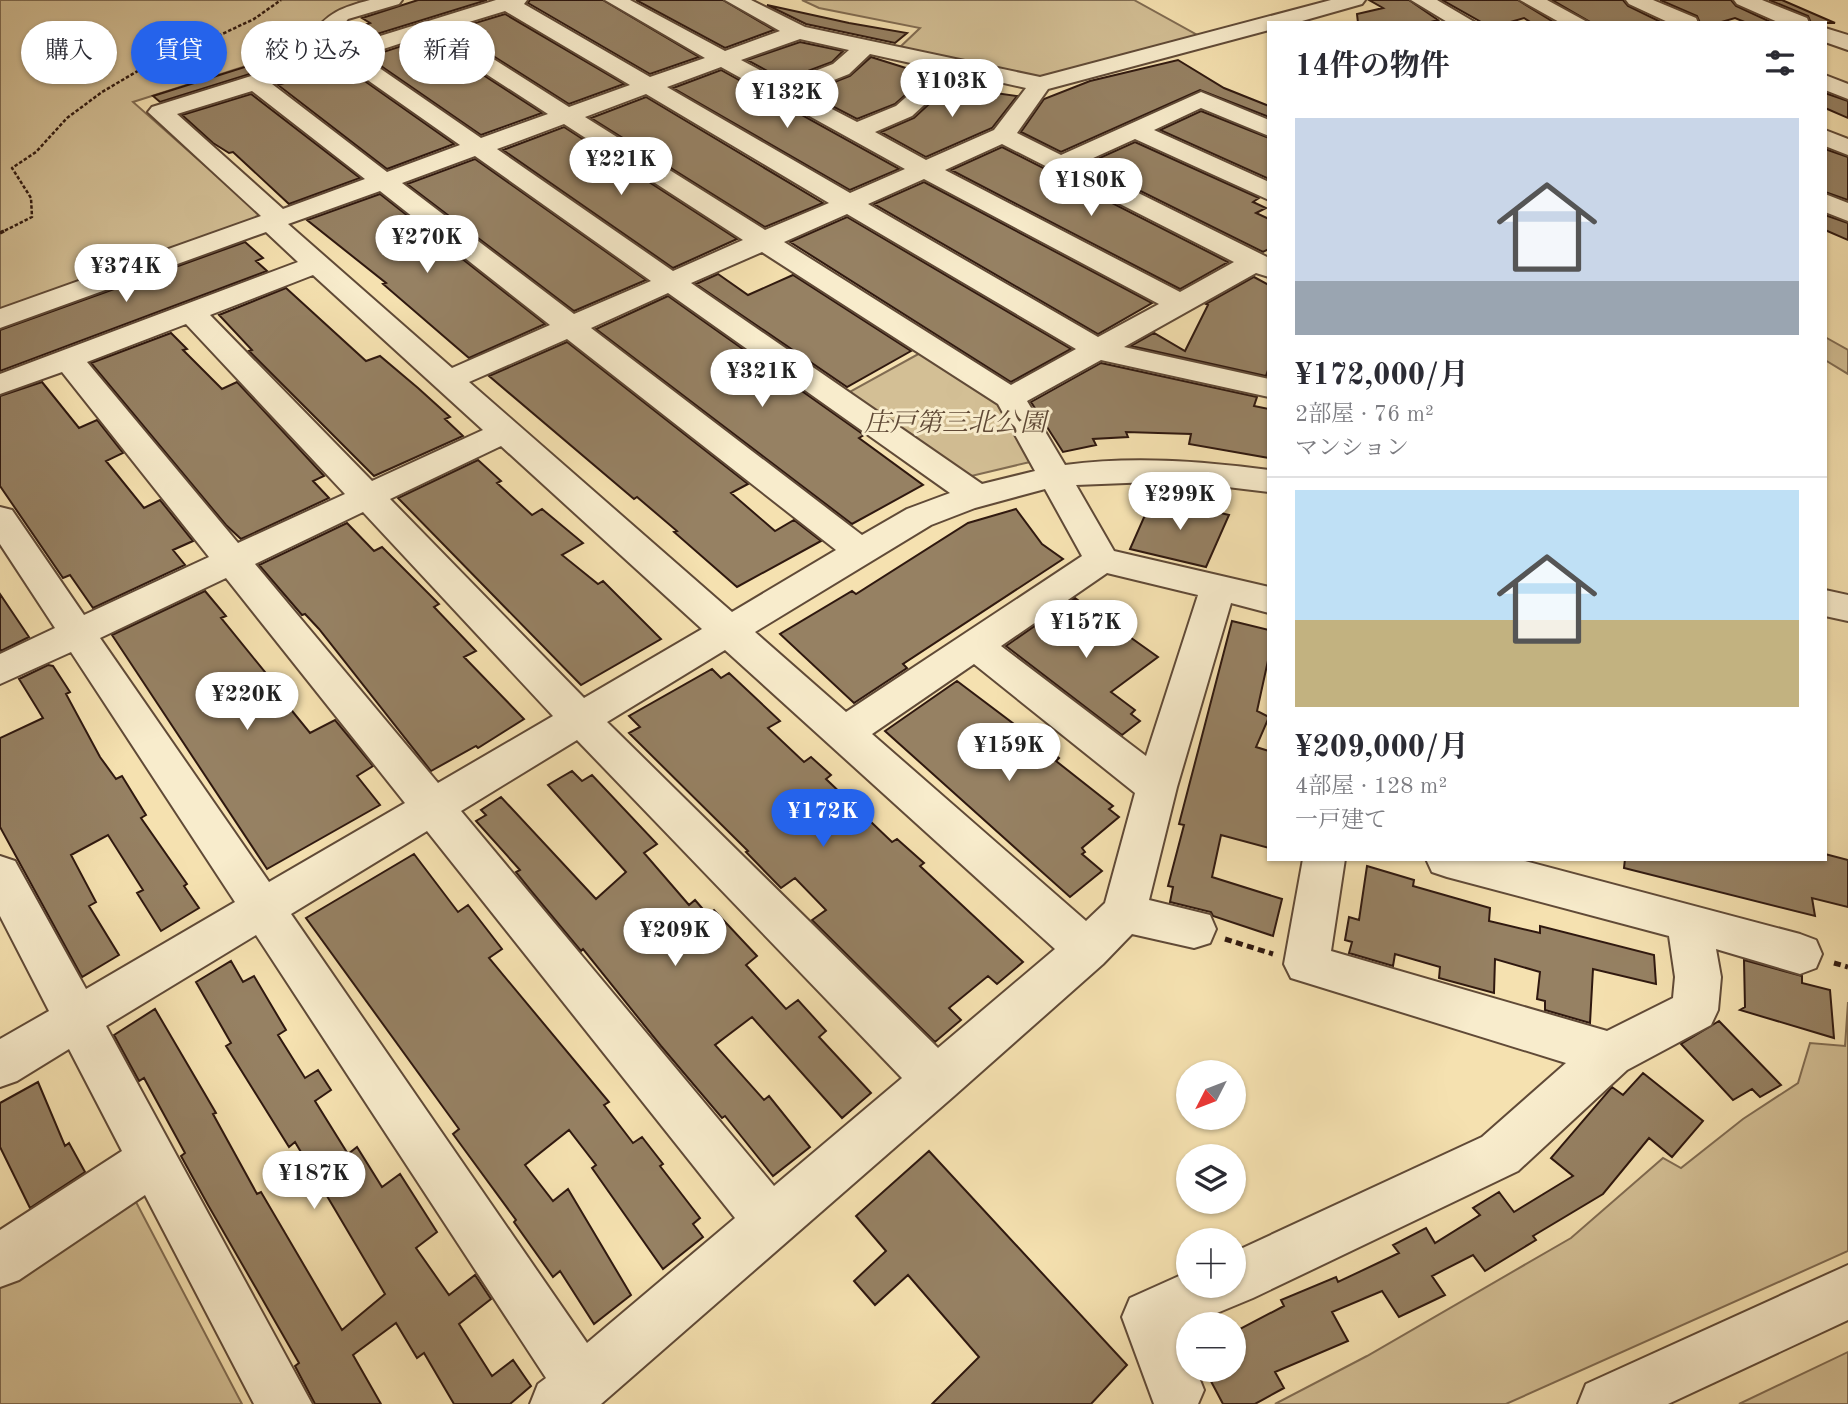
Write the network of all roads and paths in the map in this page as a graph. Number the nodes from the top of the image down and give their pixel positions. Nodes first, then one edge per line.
1 (393, 0) edge
2 (615, 0) edge
3 (735, 0) edge
4 (1355, 0) edge
5 (1421, 0) edge
6 (1530, 0) edge
7 (1636, 0) edge
8 (1744, 0) edge
9 (278, 1) edge
10 (512, 2) edge
11 (336, 21) edge
12 (451, 21) edge
13 (1276, 21) edge
14 (1462, 21) edge
15 (1575, 21) edge
16 (1683, 21) edge
17 (1794, 21) edge
18 (1267, 24) edge
19 (1829, 25) edge
20 (799, 32) junction
21 (1848, 43) edge
22 (865, 47) junction
23 (724, 59) junction
24 (953, 67) junction
25 (495, 70) edge
26 (385, 82) edge
27 (1827, 83) edge
28 (249, 84) edge
29 (258, 84) edge
30 (1040, 84) junction
31 (646, 88) junction
32 (785, 92) junction
33 (1848, 92) edge
34 (567, 116) junction
35 (1267, 128) edge
36 (1135, 130) junction
37 (858, 131) junction
38 (1003, 135) junction
39 (1827, 138) edge
40 (478, 147) junction
41 (1848, 148) edge
42 (1061, 164) junction
43 (924, 169) junction
44 (383, 181) junction
45 (1267, 191) edge
46 (846, 203) junction
47 (1827, 203) edge
48 (1848, 213) edge
49 (275, 221) junction
50 (0, 233) edge
51 (762, 242) junction
52 (317, 264) junction
53 (1262, 266) edge
54 (671, 282) junction
55 (1181, 304) junction
56 (191, 312) junction
57 (0, 319) edge
58 (570, 326) junction
59 (1098, 350) junction
60 (68, 359) junction
61 (447, 381) junction
62 (0, 385) edge
63 (1267, 388) edge
64 (1010, 398) junction
65 (504, 432) junction
66 (1056, 476) junction
67 (1267, 481) edge
68 (974, 495) junction
69 (368, 496) junction
70 (0, 518) edge
71 (860, 551) junction
72 (1102, 560) junction
73 (232, 561) junction
74 (1218, 587) junction
75 (1267, 599) edge
76 (1827, 604) edge
77 (1848, 608) edge
78 (727, 629) junction
79 (76, 633) junction
80 (975, 645) junction
81 (0, 670) edge
82 (579, 718) junction
83 (844, 733) junction
84 (1157, 787) junction
85 (433, 804) junction
86 (1324, 861) edge
87 (1455, 861) edge
88 (0, 874) edge
89 (261, 909) junction
90 (1124, 913) junction
91 (1689, 922) junction
92 (1194, 929) joint
93 (1087, 950) junction
94 (1800, 954) dead end
95 (1307, 964) junction
96 (78, 1020) junction
97 (1610, 1054) junction
98 (0, 1065) edge
99 (937, 1080) junction
100 (153, 1160) junction
101 (770, 1221) junction
102 (0, 1261) edge
103 (1246, 1273) edge
104 (1848, 1292) edge
105 (1191, 1298) edge
106 (1176, 1390) dead end
107 (570, 1394) edge
108 (284, 1404) edge
109 (1606, 1404) edge

1 - 11 street
2 - 23 street
3 - 20 street
4 - 13 street
5 - 14 street
6 - 15 street
7 - 16 street
8 - 17 street
9 - 50 path
10 - 12 street
10 - 31 street
18 - 30 street
19 - 21 street
20 - 22 street
20 - 23 street
22 - 24 street
22 - 32 street
23 - 31 street
23 - 32 street
24 - 30 street
24 - 37 street
25 - 34 street
26 - 40 street
27 - 33 street
28 - 49 street
29 - 44 street
30 - 38 street
31 - 34 street
31 - 46 street
32 - 37 street
34 - 40 street
34 - 51 street
35 - 36 street
36 - 42 street
36 - 45 street
37 - 43 street
38 - 42 street
38 - 43 street
39 - 41 street
40 - 44 street
40 - 54 street
42 - 53 street
43 - 46 street
43 - 55 street
44 - 49 street
44 - 58 street
46 - 51 street
46 - 59 street
47 - 48 street
49 - 52 street
49 - 57 street
51 - 54 street
51 - 64 street
52 - 56 street
52 - 61 street
53 - 55 street
54 - 58 street
54 - 68 street
55 - 59 street
56 - 60 street
56 - 69 street
58 - 61 street
58 - 71 street
59 - 63 street
59 - 64 street
60 - 62 street
60 - 73 street
61 - 65 street
64 - 66 street
65 - 69 street
65 - 78 street
66 - 67 street
66 - 68 street
66 - 72 street
68 - 71 street
69 - 73 street
69 - 82 street
70 - 79 street
71 - 78 street
72 - 74 street
72 - 80 street
73 - 79 street
73 - 85 street
74 - 75 street
74 - 84 street
76 - 77 street
78 - 82 street
78 - 83 street
79 - 81 street
79 - 89 street
80 - 83 street
80 - 84 street
82 - 85 street
82 - 99 street
83 - 93 street
84 - 90 street
85 - 89 street
85 - 101 street
86 - 95 street
87 - 91 street
88 - 96 street
89 - 96 street
89 - 107 street
90 - 92 street
90 - 93 street
91 - 94 street
91 - 97 street
92 - 95 path
93 - 99 street
95 - 97 street
96 - 98 street
96 - 100 street
97 - 103 street
99 - 101 street
100 - 102 street
100 - 108 street
101 - 107 street
104 - 109 street
105 - 106 street

